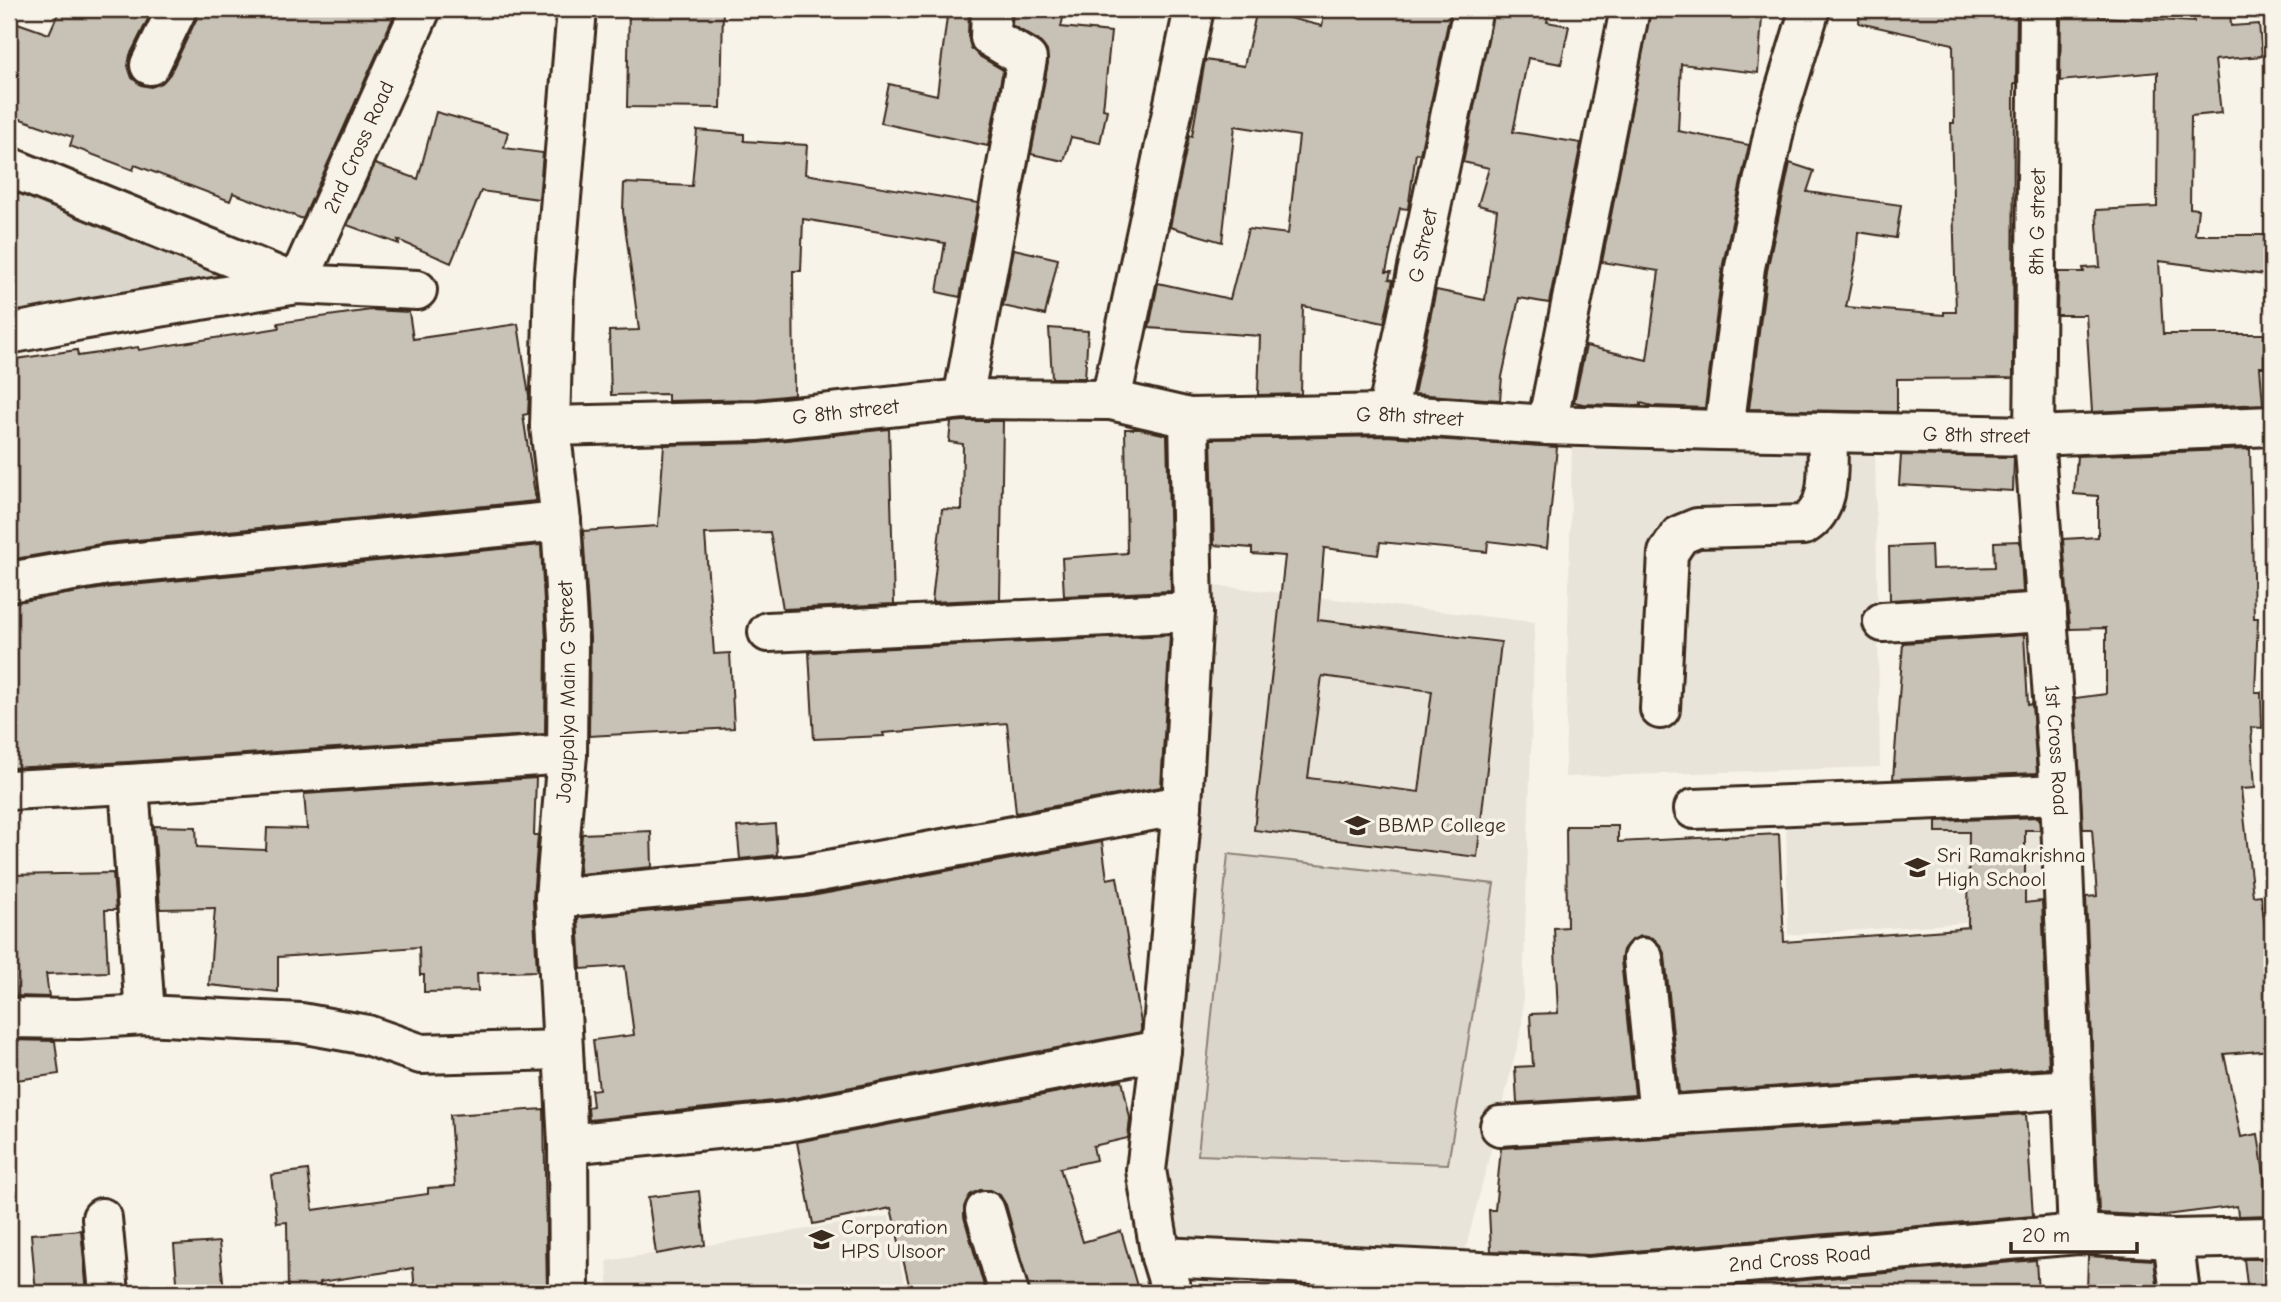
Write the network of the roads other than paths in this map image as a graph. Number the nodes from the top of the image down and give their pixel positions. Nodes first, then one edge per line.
1 (177, 9) edge
2 (421, 9) edge
3 (577, 9) edge
4 (992, 9) edge
5 (1194, 9) edge
6 (1473, 9) edge
7 (1630, 9) edge
8 (1810, 9) edge
9 (2039, 9) edge
10 (150, 65) dead end
11 (9, 167) edge
12 (297, 284) junction
13 (417, 290) dead end
14 (9, 334) edge
15 (963, 399) junction
16 (1111, 400) junction
17 (1387, 414) junction
18 (1189, 418) junction
19 (1547, 425) junction
20 (550, 426) junction
21 (2272, 426) edge
22 (1724, 429) junction
23 (1828, 432) junction
24 (2034, 436) junction
25 (561, 521) junction
26 (9, 582) edge
27 (1193, 612) junction
28 (2046, 612) junction
29 (1883, 622) dead end
30 (768, 632) dead end
31 (1660, 709) dead end
32 (567, 754) junction
33 (129, 784) junction
34 (9, 790) edge
35 (2060, 794) junction
36 (1182, 805) junction
37 (1694, 809) dead end
38 (555, 898) junction
39 (1643, 958) dead end
40 (145, 1015) junction
41 (9, 1018) edge
42 (562, 1050) junction
43 (1161, 1050) junction
44 (2071, 1089) junction
45 (1659, 1116) junction
46 (1500, 1126) dead end
47 (568, 1144) junction
48 (985, 1211) dead end
49 (102, 1218) dead end
50 (2078, 1234) junction
51 (2272, 1237) edge
52 (2173, 1239) junction
53 (1161, 1257) junction
54 (109, 1293) edge
55 (569, 1293) edge
56 (1009, 1293) edge
57 (1172, 1293) edge
58 (2180, 1293) edge

1 - 10 street
2 - 12 street, 2nd Cross Road
3 - 20 street, Jogupalya Main G Street
4 - 15 street
5 - 16 street
6 - 17 street, G Street
7 - 19 street
8 - 22 street
9 - 24 street, 8th G street
11 - 12 street
12 - 13 street
12 - 14 street
15 - 16 street, G 8th street
15 - 20 street, G 8th street
16 - 18 street, G 8th street
17 - 18 street, G 8th street
17 - 19 street, G 8th street
18 - 27 street
19 - 22 street, G 8th street
20 - 25 street, Jogupalya Main G Street
21 - 24 street, G 8th street
22 - 23 street, G 8th street
23 - 24 street, G 8th street
23 - 31 street
24 - 28 street, 1st Cross Road
25 - 26 street
25 - 32 street, Jogupalya Main G Street
27 - 30 street
27 - 36 street
28 - 29 street
28 - 35 street, 1st Cross Road
32 - 33 street
32 - 38 street, Jogupalya Main G Street
33 - 34 street
33 - 40 street
35 - 37 street
35 - 44 street, 1st Cross Road
36 - 38 street
36 - 43 street
38 - 42 street, Jogupalya Main G Street
39 - 45 street
40 - 41 street
40 - 42 street
42 - 47 street, Jogupalya Main G Street
43 - 47 street
43 - 53 street
44 - 45 street
44 - 50 street, 1st Cross Road
45 - 46 street
47 - 55 street, Jogupalya Main G Street
48 - 56 street
49 - 54 street
50 - 52 street, 2nd Cross Road
50 - 53 street, 2nd Cross Road
51 - 52 street, 2nd Cross Road
52 - 58 street
53 - 57 street

